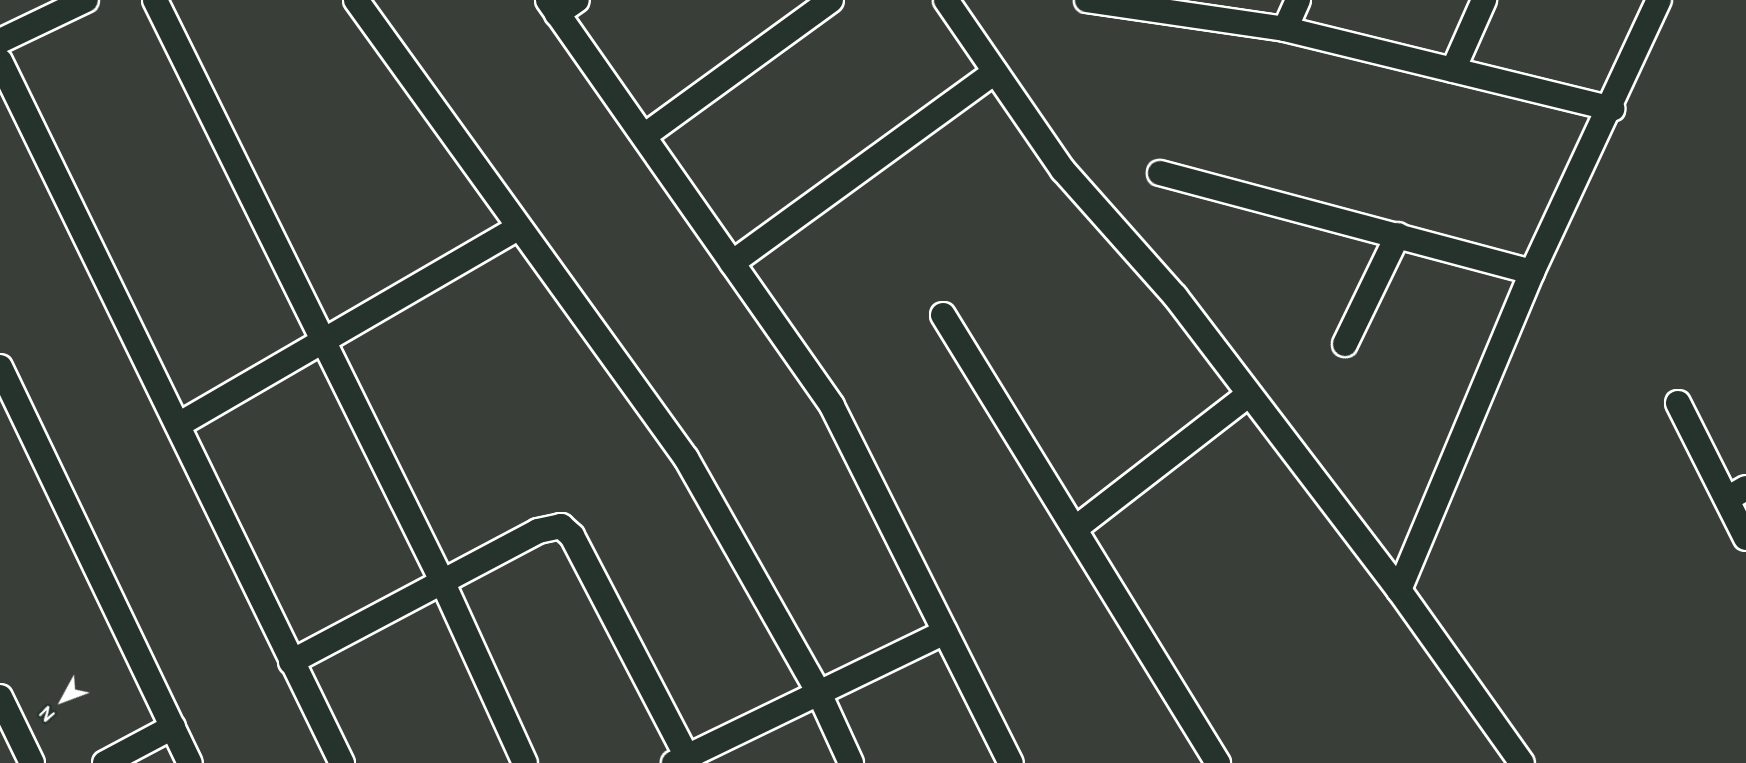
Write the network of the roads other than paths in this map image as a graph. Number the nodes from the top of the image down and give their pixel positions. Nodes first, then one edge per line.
1 (86, 0) edge
2 (155, 0) edge
3 (356, 0) edge
4 (831, 0) edge
5 (946, 0) edge
6 (1087, 0) edge
7 (1298, 0) edge
8 (1484, 0) edge
9 (1659, 0) edge
10 (561, 5) edge
11 (1285, 29) junction
12 (0, 41) edge
13 (0, 61) edge
14 (1453, 70) junction
15 (995, 72) junction
16 (1612, 109) junction
17 (644, 136) junction
18 (1160, 173) dead end
19 (518, 228) junction
20 (1398, 235) junction
21 (732, 263) junction
22 (1532, 272) junction
23 (943, 316) dead end
24 (322, 343) junction
25 (1345, 344) dead end
26 (0, 368) edge
27 (1248, 395) junction
28 (1678, 403) dead end
29 (178, 425) junction
30 (1736, 493) edge
31 (1076, 528) junction
32 (1746, 538) edge
33 (442, 581) junction
34 (1399, 590) junction
35 (945, 632) junction
36 (291, 662) junction
37 (819, 694) junction
38 (0, 697) edge
39 (173, 727) junction
40 (9, 737) edge
41 (684, 761) edge
42 (32, 763) edge
43 (105, 763) edge
44 (190, 763) edge
45 (342, 763) edge
46 (525, 763) edge
47 (851, 763) edge
48 (1011, 763) edge
49 (1218, 763) edge
50 (1522, 763) edge

1 - 12 street
2 - 24 street
3 - 19 street
4 - 17 street
5 - 15 street
6 - 11 street
7 - 11 street
8 - 14 street
9 - 16 street
10 - 17 street
11 - 14 street
13 - 29 street
14 - 16 street
15 - 21 street
15 - 27 street
16 - 22 street
17 - 21 street
18 - 20 street
19 - 24 street
19 - 37 street
20 - 22 street
20 - 25 street
21 - 35 street
22 - 34 street
23 - 31 street
24 - 29 street
24 - 33 street
26 - 39 street
27 - 31 street
27 - 34 street
28 - 30 street
29 - 36 street
30 - 32 street
31 - 49 street
33 - 36 street
33 - 41 street
33 - 46 street
34 - 50 street
35 - 37 street
35 - 48 street
36 - 45 street
37 - 41 street
37 - 47 street
38 - 40 street
39 - 43 street
39 - 44 street
40 - 42 street

